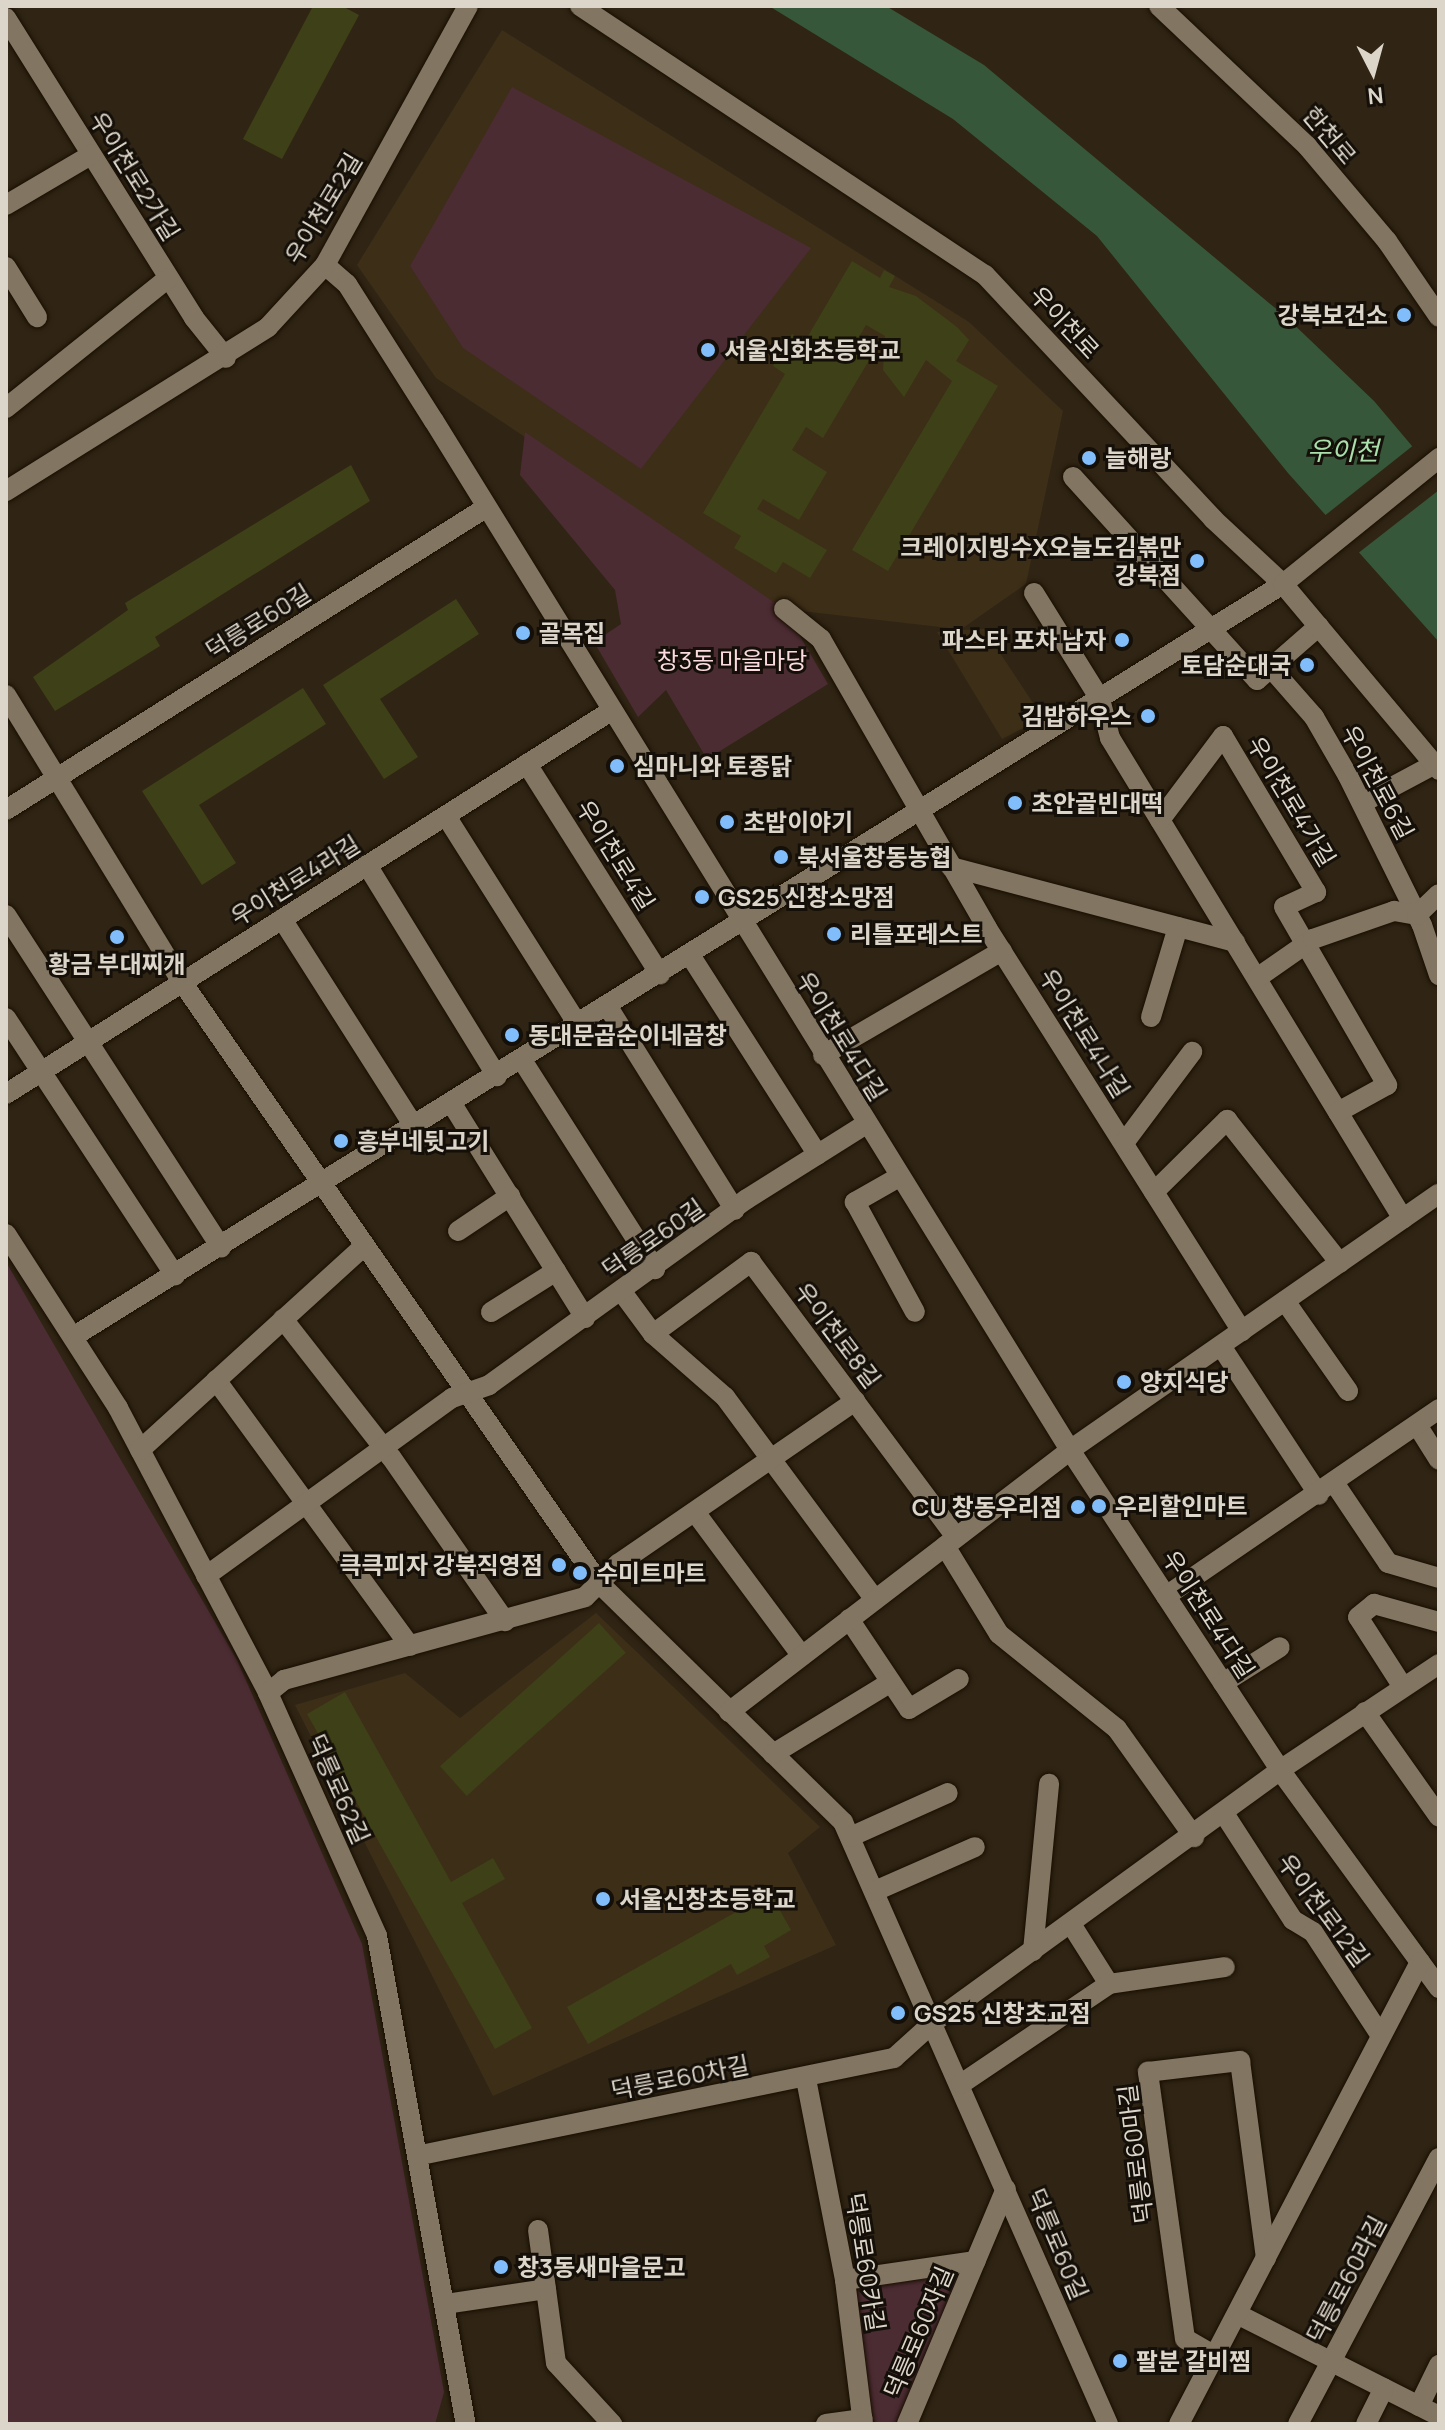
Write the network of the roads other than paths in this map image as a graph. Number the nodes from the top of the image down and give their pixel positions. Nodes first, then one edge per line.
1 (468, 6) edge
2 (580, 6) edge
3 (1159, 6) edge
4 (6, 18) edge
5 (91, 155) junction
6 (6, 205) edge
7 (325, 265) junction
8 (6, 267) edge
9 (168, 278) junction
10 (37, 317) dead end
11 (1439, 317) edge
12 (226, 358) junction
13 (6, 408) edge
14 (1439, 458) edge
15 (1073, 477) dead end
16 (6, 491) edge
17 (487, 507) junction
18 (1283, 584) junction
19 (1034, 593) dead end
20 (784, 609) dead end
21 (1319, 626) junction
22 (1210, 630) junction
23 (1264, 674) junction
24 (6, 695) edge
25 (1100, 699) junction
26 (611, 711) junction
27 (527, 764) junction
28 (1437, 767) edge
29 (56, 779) junction
30 (1362, 803) junction
31 (6, 810) edge
32 (919, 812) junction
33 (446, 816) junction
34 (1160, 820) junction
35 (367, 865) junction
36 (951, 867) junction
37 (1439, 894) edge
38 (6, 915) edge
39 (1417, 915) junction
40 (282, 919) junction
41 (741, 923) junction
42 (1178, 927) junction
43 (1235, 942) junction
44 (1305, 945) junction
45 (1002, 951) junction
46 (690, 955) junction
47 (660, 974) junction
48 (1439, 975) edge
49 (1257, 978) junction
50 (182, 982) junction
51 (608, 1007) junction
52 (1151, 1017) dead end
53 (6, 1018) edge
54 (578, 1025) junction
55 (88, 1042) junction
56 (1192, 1052) dead end
57 (823, 1055) junction
58 (522, 1060) junction
59 (41, 1071) junction
60 (497, 1076) junction
61 (6, 1094) edge
62 (452, 1104) junction
63 (1338, 1112) junction
64 (866, 1124) junction
65 (415, 1128) junction
66 (1124, 1143) junction
67 (818, 1155) junction
68 (899, 1177) junction
69 (322, 1185) junction
70 (1154, 1192) junction
71 (1439, 1194) edge
72 (510, 1196) junction
73 (735, 1210) junction
74 (1403, 1219) junction
75 (458, 1231) dead end
76 (6, 1234) edge
77 (365, 1245) junction
78 (221, 1247) junction
79 (1340, 1263) junction
80 (655, 1269) junction
81 (556, 1271) junction
82 (175, 1275) junction
83 (622, 1292) junction
84 (1285, 1301) junction
85 (491, 1312) dead end
86 (915, 1312) dead end
87 (585, 1318) junction
88 (283, 1319) junction
89 (1242, 1331) junction
90 (653, 1334) junction
91 (76, 1335) junction
92 (1221, 1346) junction
93 (216, 1380) junction
94 (1348, 1391) dead end
95 (469, 1392) junction
96 (855, 1401) junction
97 (1439, 1409) edge
98 (1417, 1425) junction
99 (382, 1449) junction
100 (140, 1450) junction
101 (1070, 1450) junction
102 (1439, 1460) edge
103 (771, 1461) junction
104 (1327, 1490) junction
105 (308, 1502) junction
106 (695, 1512) junction
107 (950, 1542) junction
108 (206, 1576) junction
109 (1439, 1578) edge
110 (600, 1584) junction
111 (1166, 1596) junction
112 (875, 1600) junction
113 (849, 1619) junction
114 (505, 1621) junction
115 (1439, 1622) edge
116 (410, 1646) junction
117 (1280, 1647) dead end
118 (802, 1656) junction
119 (1439, 1664) edge
120 (959, 1679) dead end
121 (891, 1682) junction
122 (1223, 1683) junction
123 (1403, 1687) junction
124 (268, 1693) junction
125 (729, 1712) junction
126 (1365, 1712) junction
127 (773, 1754) junction
128 (1280, 1770) junction
129 (1049, 1784) dead end
130 (1431, 1788) edge
131 (948, 1793) dead end
132 (1225, 1815) junction
133 (1439, 1817) edge
134 (850, 1837) junction
135 (1194, 1837) junction
136 (975, 1847) dead end
137 (875, 1891) junction
138 (1071, 1924) junction
139 (1033, 1951) junction
140 (1420, 1962) junction
141 (1225, 1967) dead end
142 (1109, 1984) junction
143 (1439, 1988) edge
144 (935, 2021) junction
145 (1381, 2036) junction
146 (806, 2079) junction
147 (961, 2084) junction
148 (421, 2155) junction
149 (1439, 2158) edge
150 (1006, 2189) junction
151 (538, 2230) dead end
152 (1266, 2258) junction
153 (976, 2261) junction
154 (845, 2280) junction
155 (546, 2289) junction
156 (446, 2304) junction
157 (1237, 2314) junction
158 (1215, 2356) junction
159 (1332, 2362) junction
160 (1439, 2365) edge
161 (1384, 2388) junction
162 (1419, 2406) junction
163 (1439, 2416) edge
164 (863, 2422) edge
165 (466, 2424) edge
166 (612, 2424) edge
167 (826, 2424) edge
168 (907, 2424) edge
169 (1108, 2424) edge
170 (1179, 2424) edge
171 (1298, 2424) edge
172 (1366, 2424) edge

1 - 7 street, 우이천로2길
2 - 18 street, 우이천로
3 - 11 street, 한천로
4 - 5 street, 우이천로2가길
5 - 6 street
5 - 9 street, 우이천로2가길
7 - 12 street, 우이천로2길
7 - 17 street
8 - 10 street
9 - 12 street, 우이천로2가길
9 - 13 street
12 - 16 street, 우이천로2길
14 - 18 street
15 - 22 street
17 - 26 street
17 - 29 street, 덕릉로60길
18 - 21 street, 우이천로
18 - 22 street
19 - 25 street
20 - 32 street
21 - 23 street
21 - 28 street, 우이천로
22 - 23 street
22 - 25 street
23 - 30 street, 우이천로6길
24 - 29 street, 덕릉로60길
25 - 32 street
25 - 34 street
26 - 27 street, 우이천로4라길
26 - 41 street
27 - 33 street, 우이천로4라길
27 - 47 street, 우이천로4길
28 - 30 street, 우이천로
29 - 31 street
29 - 50 street, 덕릉로60길
30 - 39 street, 우이천로6길
32 - 36 street, 우이천로4나길
32 - 41 street
33 - 35 street, 우이천로4라길
33 - 54 street
34 - 43 street
34 - 44 street, 우이천로4가길
35 - 40 street, 우이천로4라길
35 - 60 street
36 - 42 street
36 - 45 street, 우이천로4나길
37 - 39 street
38 - 55 street
39 - 44 street
39 - 48 street, 우이천로6길
40 - 50 street, 우이천로4라길
40 - 65 street
41 - 46 street
41 - 57 street, 우이천로4다길
42 - 43 street
42 - 52 street
43 - 49 street
44 - 49 street
44 - 63 street, 우이천로4가길
45 - 57 street
45 - 66 street, 우이천로4나길
46 - 47 street
46 - 67 street
47 - 51 street
49 - 63 street
50 - 55 street, 우이천로4라길
50 - 69 street, 덕릉로60길
51 - 54 street
51 - 73 street
53 - 59 street
54 - 58 street
55 - 59 street, 우이천로4라길
55 - 78 street
56 - 66 street, 우이천로4나길
57 - 64 street, 우이천로4다길
58 - 60 street
58 - 80 street
59 - 61 street, 우이천로4라길
59 - 82 street
60 - 62 street
62 - 65 street
62 - 72 street
63 - 74 street
64 - 67 street, 덕릉로60길
64 - 68 street, 우이천로4다길
65 - 69 street
66 - 70 street, 우이천로4나길
67 - 73 street, 덕릉로60길
68 - 86 street
68 - 101 street, 우이천로4다길
69 - 77 street, 덕릉로60길
69 - 78 street
70 - 79 street
70 - 89 street, 우이천로4나길
71 - 74 street
72 - 75 street
72 - 81 street
73 - 80 street, 덕릉로60길
74 - 79 street
76 - 91 street, 덕릉로62길
77 - 88 street
77 - 95 street, 덕릉로60길
78 - 82 street
79 - 84 street
80 - 83 street, 덕릉로60길
81 - 85 street
81 - 87 street
82 - 91 street
83 - 87 street, 덕릉로60길
83 - 90 street
84 - 89 street
84 - 94 street
87 - 95 street, 덕릉로60길
88 - 93 street
88 - 99 street
89 - 92 street
90 - 96 street, 우이천로8길
90 - 103 street
91 - 100 street, 덕릉로62길
92 - 101 street
92 - 104 street
93 - 100 street
93 - 105 street
95 - 99 street, 덕릉로60길
95 - 110 street, 덕릉로60길
96 - 103 street
96 - 107 street, 우이천로8길
97 - 98 street
98 - 102 street
98 - 104 street
99 - 105 street, 덕릉로60길
99 - 114 street
100 - 108 street, 덕릉로62길
101 - 107 street
101 - 111 street, 우이천로4다길
103 - 106 street
103 - 112 street
104 - 109 street
104 - 111 street
105 - 108 street, 덕릉로60길
105 - 116 street
106 - 110 street
106 - 118 street
107 - 112 street
107 - 135 street, 우이천로8길
108 - 124 street, 덕릉로62길
110 - 114 street
110 - 125 street, 덕릉로60길
111 - 122 street, 우이천로4다길
112 - 113 street
113 - 118 street
113 - 121 street
114 - 116 street
115 - 123 street
116 - 124 street
117 - 122 street
118 - 125 street
119 - 123 street
120 - 121 street
121 - 127 street
122 - 128 street, 우이천로4다길
123 - 126 street
124 - 148 street, 덕릉로62길
125 - 127 street, 덕릉로60길
126 - 128 street
126 - 130 street
127 - 134 street, 덕릉로60길
128 - 132 street
128 - 140 street, 우이천로4다길
129 - 139 street
130 - 133 street
131 - 134 street
132 - 135 street
132 - 145 street, 우이천로12길
134 - 137 street, 덕릉로60길
135 - 138 street
136 - 137 street
137 - 144 street, 덕릉로60길
138 - 139 street
138 - 142 street
139 - 144 street
140 - 143 street, 우이천로4다길
140 - 145 street
141 - 142 street
142 - 147 street
144 - 146 street, 덕릉로60차길
144 - 147 street, 덕릉로60길
145 - 152 street
146 - 148 street, 덕릉로60차길
146 - 154 street, 덕릉로60카길
147 - 150 street, 덕릉로60길
148 - 156 street, 덕릉로62길
149 - 159 street, 덕릉로60라길
150 - 153 street, 덕릉로60자길
150 - 169 street, 덕릉로60길
151 - 155 street
152 - 157 street
152 - 158 street, 덕릉로60마길
153 - 154 street, 덕릉로60자길
153 - 168 street, 덕릉로60자길
154 - 164 street, 덕릉로60카길
155 - 156 street
155 - 166 street
156 - 165 street, 덕릉로62길
157 - 158 street
157 - 159 street
158 - 170 street
159 - 161 street
159 - 171 street, 덕릉로60라길
160 - 162 street
161 - 162 street
161 - 172 street
162 - 163 street
164 - 167 street, 덕릉로60카길

